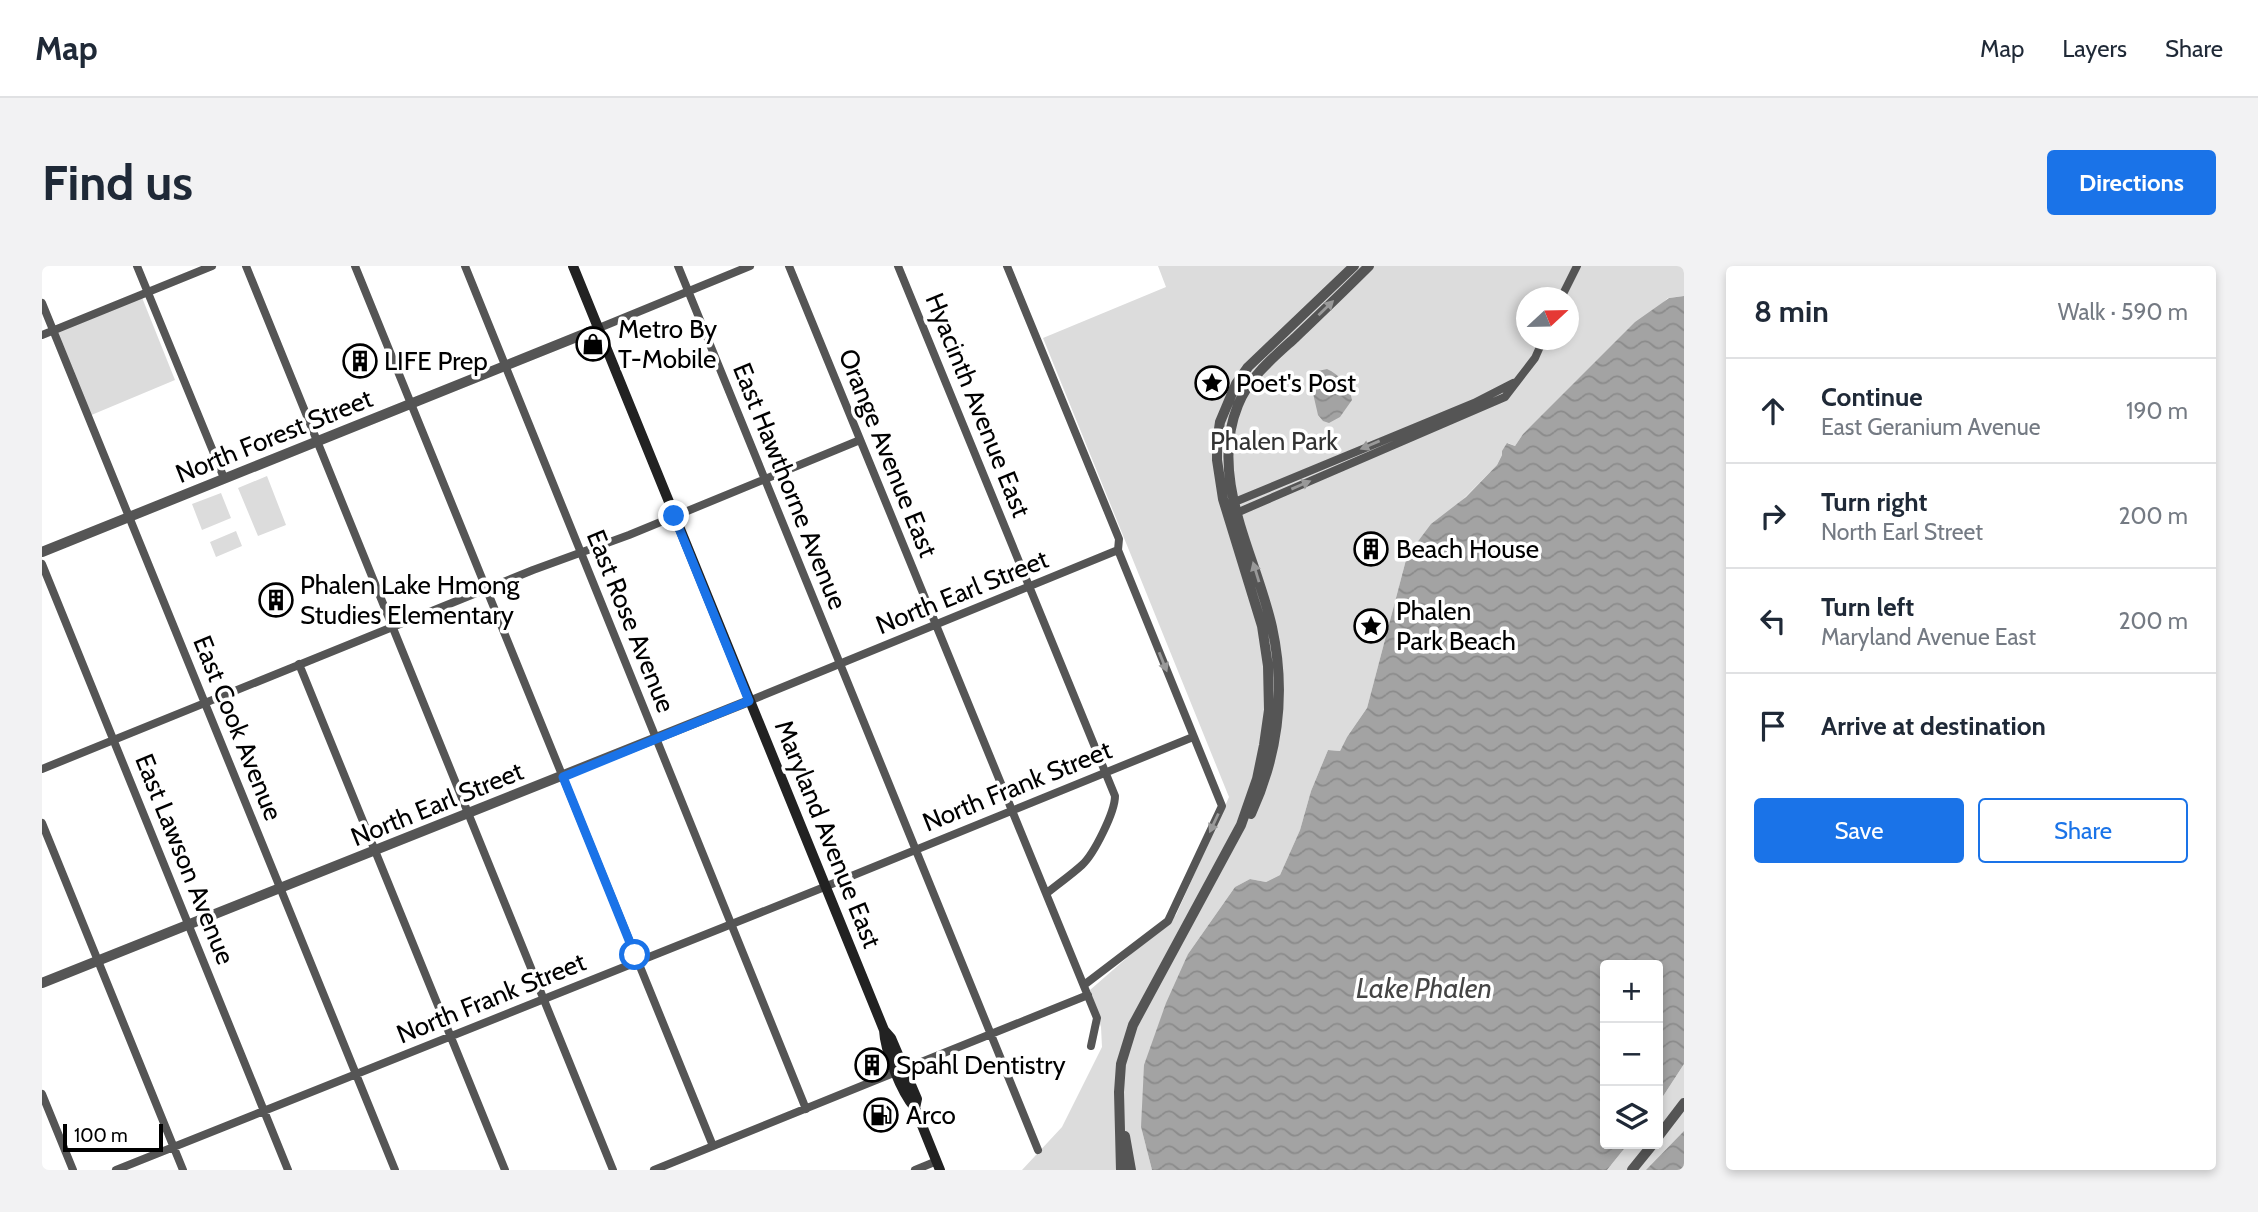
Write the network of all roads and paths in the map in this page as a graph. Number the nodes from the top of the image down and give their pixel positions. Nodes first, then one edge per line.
1 (137, 266) edge
2 (212, 266) edge
3 (246, 266) edge
4 (355, 266) edge
5 (465, 266) edge
6 (573, 266) edge
7 (678, 266) edge
8 (750, 266) edge
9 (789, 266) edge
10 (898, 266) edge
11 (1007, 266) edge
12 (1354, 266) edge
13 (1369, 266) edge
14 (1577, 266) edge
15 (1566, 287) edge
16 (689, 291) junction
17 (148, 292) junction
18 (42, 303) edge
19 (599, 328) junction
20 (53, 330) junction
21 (42, 334) edge
22 (1539, 350) edge
23 (506, 365) junction
24 (411, 403) junction
25 (860, 440) junction
26 (317, 441) junction
27 (224, 478) junction
28 (765, 479) junction
29 (1231, 509) junction
30 (674, 516) junction
31 (129, 517) junction
32 (42, 552) edge
33 (581, 552) junction
34 (1119, 554) junction
35 (42, 564) edge
36 (1030, 586) junction
37 (486, 589) junction
38 (935, 625) junction
39 (393, 626) junction
40 (299, 664) junction
41 (840, 664) junction
42 (749, 701) junction
43 (205, 702) junction
44 (1193, 737) junction
45 (113, 739) junction
46 (655, 739) junction
47 (42, 769) edge
48 (1105, 773) junction
49 (563, 777) junction
50 (1013, 811) junction
51 (468, 814) junction
52 (42, 822) edge
53 (917, 850) junction
54 (375, 851) junction
55 (825, 887) junction
56 (281, 888) junction
57 (1047, 893) junction
58 (731, 924) junction
59 (189, 926) junction
60 (98, 961) junction
61 (638, 962) junction
62 (42, 983) edge
63 (1084, 985) junction
64 (1088, 995) junction
65 (544, 999) junction
66 (992, 1034) junction
67 (450, 1036) junction
68 (1091, 1046) dead end
69 (900, 1071) junction
70 (356, 1074) junction
71 (42, 1094) edge
72 (1684, 1103) edge
73 (806, 1109) junction
74 (264, 1111) junction
75 (1119, 1111) junction
76 (1663, 1130) edge
77 (713, 1146) junction
78 (174, 1147) junction
79 (1649, 1149) edge
80 (1038, 1150) dead end
81 (938, 1166) edge
82 (73, 1170) edge
83 (116, 1170) edge
84 (183, 1170) edge
85 (288, 1170) edge
86 (395, 1170) edge
87 (505, 1170) edge
88 (613, 1170) edge
89 (654, 1170) edge
90 (915, 1170) edge
91 (1121, 1170) edge
92 (1131, 1170) edge
93 (1632, 1170) edge

1 - 17 street
2 - 17 street
3 - 26 street
4 - 24 street
5 - 23 street, East Rose Avenue
6 - 19 main road, Maryland Avenue East
7 - 16 street, East Hawthorne Avenue
8 - 16 street
9 - 25 street, Orange Avenue East
10 - 36 street, Hyacinth Avenue East
11 - 34 street
12 - 29 street
29 -> 13 street
14 - 15 street
16 - 19 street
16 - 28 street, East Hawthorne Avenue
17 - 20 street
17 - 27 street
18 - 20 street, East Cook Avenue
19 - 23 street, North Forest Street
19 - 30 main road, Maryland Avenue East
20 - 21 street
20 - 31 street, East Cook Avenue
22 - 29 street
23 - 24 street, North Forest Street
23 - 33 street, East Rose Avenue
24 - 26 street, North Forest Street
24 - 37 street
25 - 28 street
25 - 38 street, Orange Avenue East
26 - 27 street, North Forest Street
26 - 39 street
27 - 31 street, North Forest Street
28 - 30 street
28 - 41 street, East Hawthorne Avenue
29 - 75 street
30 - 33 street
30 - 42 main road, Maryland Avenue East
31 - 32 street, North Forest Street
31 - 43 street, East Cook Avenue
33 - 37 street
33 - 46 street, East Rose Avenue
34 - 36 street, North Earl Street
34 -> 44 street
35 - 45 street, East Lawson Avenue
36 - 38 street, North Earl Street
36 - 48 street, Hyacinth Avenue East
37 - 39 street
37 - 49 street
38 - 41 street, North Earl Street
38 - 50 street, Orange Avenue East
39 - 40 street
39 - 51 street
40 - 43 street
40 - 54 street
41 - 42 street, North Earl Street
41 - 53 street, East Hawthorne Avenue
42 - 46 street, North Earl Street
42 - 55 main road, Maryland Avenue East
43 - 45 street
43 - 56 street, East Cook Avenue
44 - 48 street, North Frank Street
44 -> 63 street
45 - 47 street
45 - 59 street, East Lawson Avenue
46 - 49 street, North Earl Street
46 - 58 street, East Rose Avenue
48 - 50 street, North Frank Street
48 - 57 street, Hyacinth Avenue East
49 - 51 street, North Earl Street
49 - 61 street
50 - 53 street, North Frank Street
50 - 57 street, Orange Avenue East
51 - 54 street, North Earl Street
51 - 65 street
52 - 60 street
53 - 55 street, North Frank Street
53 - 66 street, East Hawthorne Avenue
54 - 56 street, North Earl Street
54 - 67 street
55 - 58 street, North Frank Street
55 - 69 main road, Maryland Avenue East
56 - 59 street, North Earl Street
56 - 70 street, East Cook Avenue
57 - 63 street, Orange Avenue East
58 - 61 street, North Frank Street
58 - 73 street, East Rose Avenue
59 - 60 street, North Earl Street
59 - 74 street, East Lawson Avenue
60 - 62 street, North Earl Street
60 - 78 street
61 - 65 street, North Frank Street
61 - 77 street
63 - 64 street, Orange Avenue East
64 - 66 street
64 - 68 street, Orange Avenue East
65 - 67 street, North Frank Street
65 - 88 street
66 - 69 street
66 - 80 street, East Hawthorne Avenue
67 - 70 street, North Frank Street
67 - 87 street
69 - 73 street
69 - 81 main road, Maryland Avenue East
70 - 74 street, North Frank Street
70 - 86 street, East Cook Avenue
71 - 82 street
72 - 76 street
73 - 77 street
74 - 78 street, North Frank Street
74 - 85 street, East Lawson Avenue
75 - 91 street
75 - 92 street
77 - 89 street
78 - 83 street, North Frank Street
78 - 84 street
79 - 93 street
81 - 90 street

